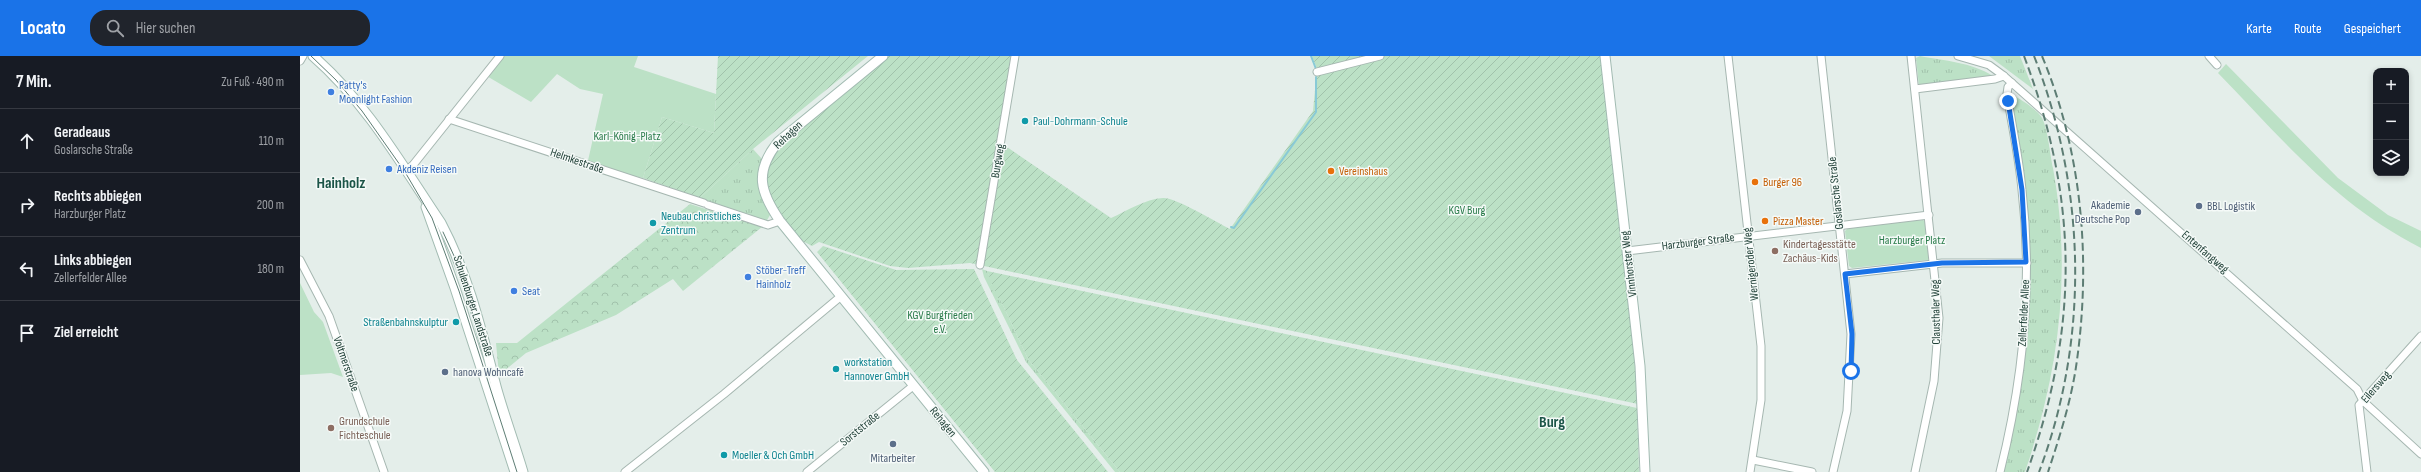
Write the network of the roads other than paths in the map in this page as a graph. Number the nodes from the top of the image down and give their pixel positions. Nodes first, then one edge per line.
1 (303, 56) edge
2 (313, 56) edge
3 (500, 56) edge
4 (884, 56) edge
5 (1015, 56) edge
6 (1380, 56) edge
7 (1605, 56) edge
8 (1728, 56) edge
9 (1821, 56) edge
10 (1912, 56) edge
11 (1958, 56) edge
12 (2209, 56) edge
13 (300, 60) edge
14 (2217, 65) dead end
15 (1317, 72) dead end
16 (2004, 76) junction
17 (2012, 83) junction
18 (1915, 89) junction
19 (450, 119) junction
20 (406, 171) junction
21 (420, 192) junction
22 (1929, 215) junction
23 (780, 221) junction
24 (1840, 225) junction
25 (1748, 236) junction
26 (1627, 251) junction
27 (300, 260) edge
28 (2026, 262) junction
29 (1934, 264) junction
30 (980, 265) dead end
31 (1845, 274) junction
32 (840, 297) junction
33 (2421, 336) edge
34 (913, 386) junction
35 (2363, 401) junction
36 (2421, 454) edge
37 (1753, 460) junction
38 (384, 472) edge
39 (515, 472) edge
40 (523, 472) edge
41 (625, 472) edge
42 (807, 472) edge
43 (984, 472) edge
44 (1645, 472) edge
45 (1750, 472) edge
46 (1812, 472) edge
47 (1833, 472) edge
48 (1915, 472) edge
49 (2000, 472) edge
50 (2367, 472) edge

1 - 13 street
2 - 20 street, Schulenburger Landstraße
3 - 19 street
4 - 23 street, Rehagen
5 - 30 street, Burgweg
6 - 15 street
7 - 26 street, Vinnhorster Weg
8 - 25 street, Wernigeroder Weg
9 - 24 street, Goslarsche Straße
10 - 18 street, Clausthaler Weg
11 - 16 street, Entenfangweg
12 - 14 street
16 - 17 street, Entenfangweg
16 - 18 street
17 - 28 street, Zellerfelder Allee
17 - 35 street, Entenfangweg
18 - 22 street, Clausthaler Weg
19 - 20 street
19 - 23 street, Helmkestraße
20 - 21 street, Schulenburger Landstraße
21 - 39 street, Schulenburger Landstraße
21 - 40 street, Schulenburger Landstraße
22 - 24 street
22 - 29 street, Clausthaler Weg
23 - 32 street, Rehagen
24 - 25 street, Harzburger Straße
24 - 31 street, Goslarsche Straße
25 - 26 street, Harzburger Straße
25 - 37 street, Wernigeroder Weg
26 - 44 street, Vinnhorster Weg
27 - 38 street, Voltmerstraße
28 - 29 street
28 - 49 street, Zellerfelder Allee
29 - 31 street
29 - 48 street, Clausthaler Weg
31 - 47 street, Goslarsche Straße
32 - 34 street, Rehagen
32 - 41 street
33 - 35 street, Eilersweg
34 - 42 street, Sorststraße
34 - 43 street, Rehagen
35 - 36 street, Entenfangweg
35 - 50 street, Eilersweg
37 - 45 street, Wernigeroder Weg
37 - 46 street

